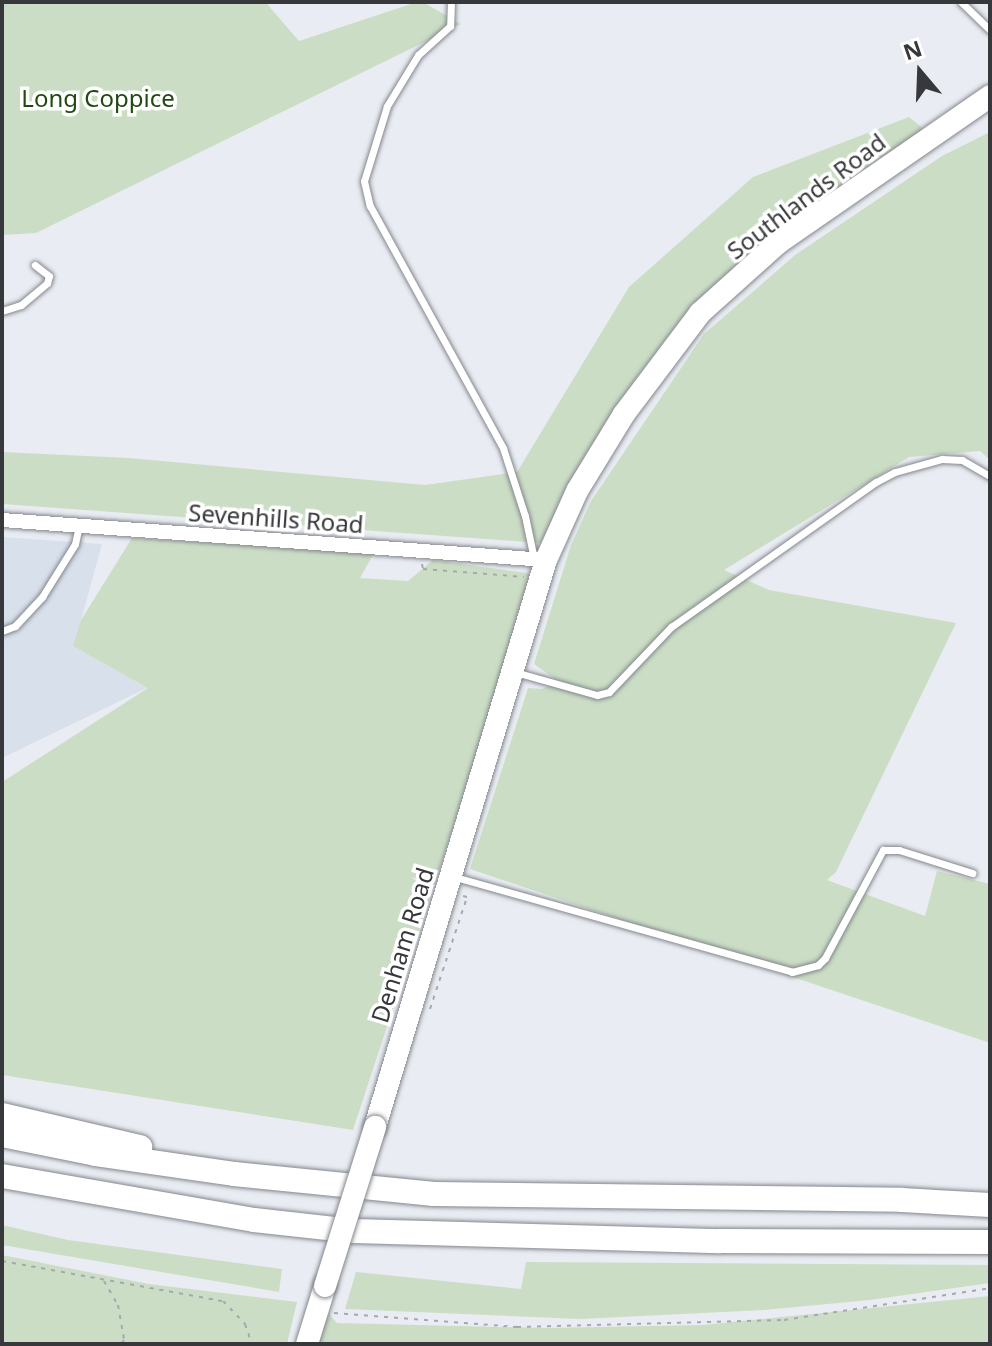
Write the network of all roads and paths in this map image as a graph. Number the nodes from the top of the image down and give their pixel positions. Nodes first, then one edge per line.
1 (451, 2) edge
2 (961, 2) edge
3 (990, 30) edge
4 (990, 96) edge
5 (35, 265) dead end
6 (2, 311) edge
7 (990, 476) edge
8 (2, 520) edge
9 (79, 525) junction
10 (540, 560) junction
11 (2, 631) edge
12 (513, 671) junction
13 (972, 873) dead end
14 (449, 875) junction
15 (2, 1115) edge
16 (2, 1135) edge
17 (234, 1174) junction
18 (2, 1176) edge
19 (990, 1205) edge
20 (990, 1242) edge
21 (2, 1261) edge
22 (104, 1280) junction
23 (990, 1288) edge
24 (331, 1293) junction
25 (121, 1344) edge
26 (252, 1344) edge
27 (307, 1344) edge

1 - 10 lane
2 - 3 lane
4 - 10 main road, Southlands Road
5 - 6 lane
7 - 12 lane
8 - 9 street, Sevenhills Road
9 - 10 street, Sevenhills Road
9 - 11 lane
10 - 12 main road, Denham Road
12 - 14 main road, Denham Road
13 - 14 lane
14 - 24 main road, Denham Road, bridge
15 - 17 highway
16 - 17 highway
17 - 19 highway
18 - 20 highway
21 - 22 path
22 - 25 path
22 - 26 path
23 - 24 path
24 - 27 main road, Denham Road

